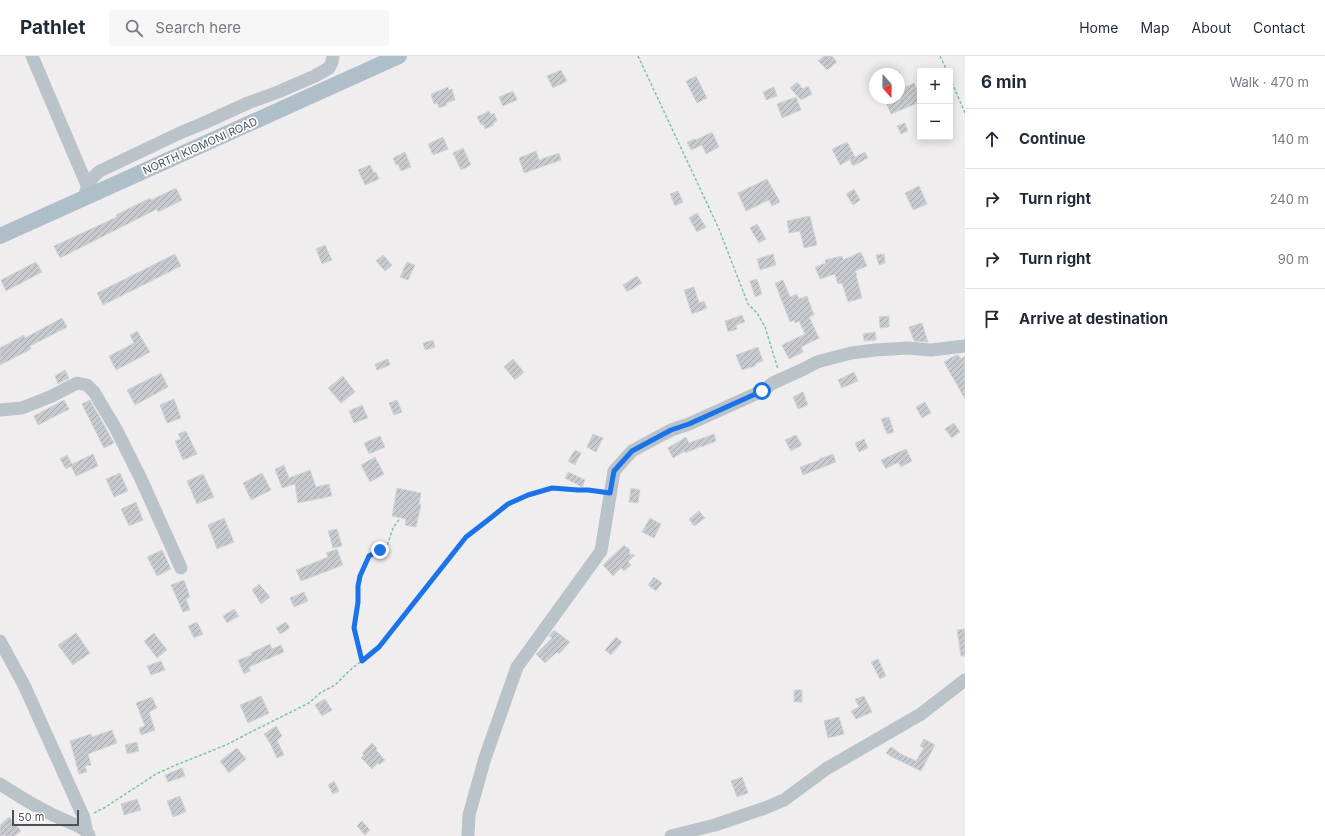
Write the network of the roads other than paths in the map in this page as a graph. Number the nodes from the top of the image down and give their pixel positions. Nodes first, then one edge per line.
1 (32, 56) edge
2 (333, 56) edge
3 (399, 56) edge
4 (86, 192) junction
5 (0, 236) edge
6 (965, 346) edge
7 (0, 410) edge
8 (181, 568) dead end
9 (0, 641) edge
10 (965, 680) edge
11 (0, 784) edge
12 (86, 828) edge
13 (468, 836) edge
14 (671, 836) edge

1 - 4 street
2 - 4 street
3 - 4 main road, NORTH KIOMONI ROAD
4 - 5 main road, NORTH KIOMONI ROAD
6 - 13 street
7 - 8 street
9 - 12 street
10 - 14 street
11 - 12 street

